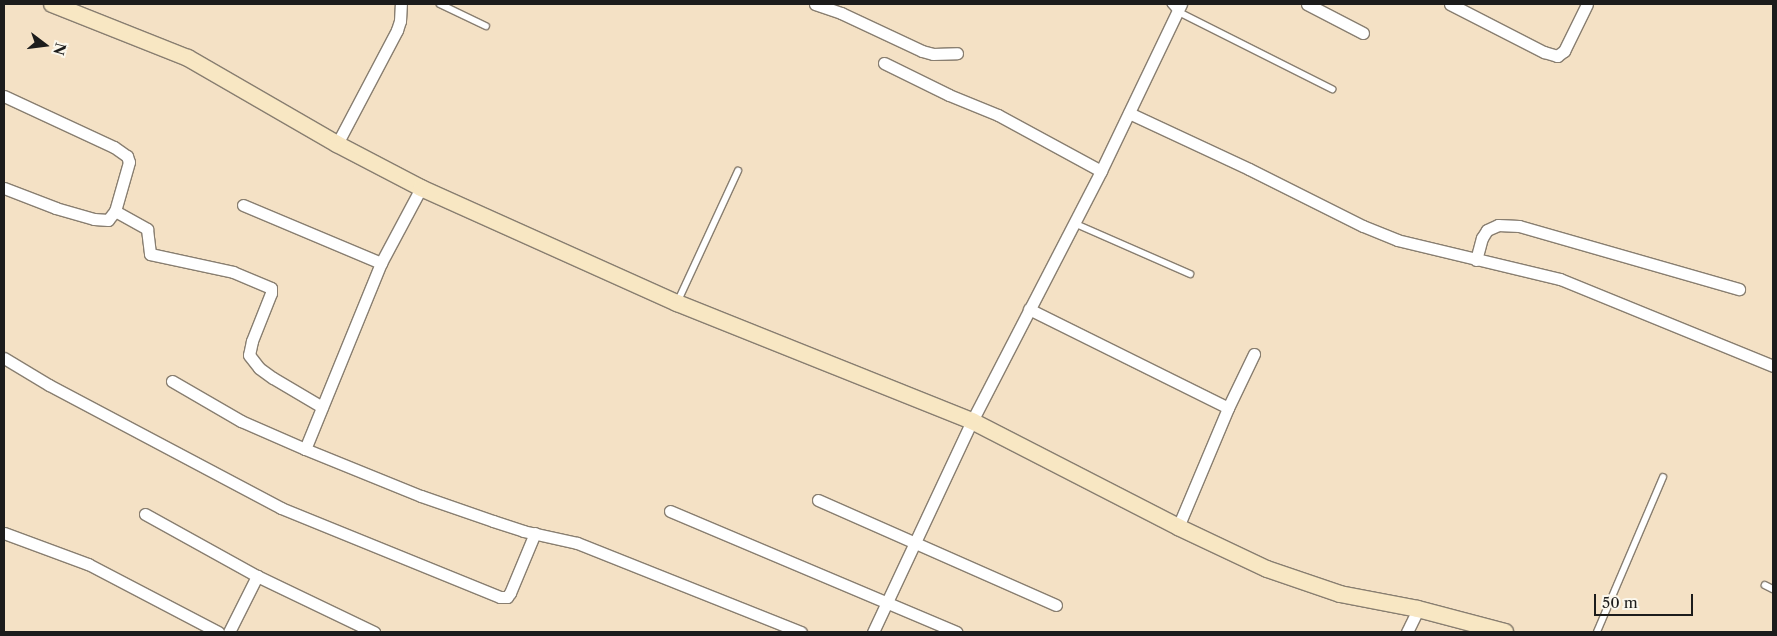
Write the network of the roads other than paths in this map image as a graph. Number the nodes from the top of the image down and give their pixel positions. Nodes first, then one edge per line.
1 (52, 4) edge
2 (401, 4) edge
3 (440, 4) edge
4 (815, 4) edge
5 (1307, 4) edge
6 (1450, 4) edge
7 (1587, 4) edge
8 (1177, 6) edge
9 (486, 26) dead end
10 (1363, 33) dead end
11 (957, 53) dead end
12 (884, 63) dead end
13 (1332, 89) dead end
14 (4, 96) edge
15 (1128, 113) junction
16 (337, 144) junction
17 (738, 171) dead end
18 (1101, 171) junction
19 (4, 188) edge
20 (421, 188) junction
21 (243, 205) dead end
22 (115, 211) junction
23 (1074, 223) junction
24 (1476, 260) junction
25 (381, 263) junction
26 (1190, 274) dead end
27 (1739, 289) dead end
28 (677, 303) junction
29 (1029, 308) junction
30 (1254, 354) dead end
31 (4, 358) edge
32 (1773, 366) edge
33 (172, 381) dead end
34 (322, 407) junction
35 (1228, 408) junction
36 (972, 421) junction
37 (305, 449) junction
38 (1662, 477) dead end
39 (818, 500) dead end
40 (670, 511) dead end
41 (145, 514) dead end
42 (1178, 527) junction
43 (4, 533) edge
44 (535, 533) junction
45 (915, 543) junction
46 (257, 576) junction
47 (1765, 585) dead end
48 (1773, 589) edge
49 (887, 602) junction
50 (1056, 605) dead end
51 (1418, 609) junction
52 (1486, 629) edge
53 (218, 632) edge
54 (229, 632) edge
55 (374, 632) edge
56 (801, 632) edge
57 (873, 632) edge
58 (957, 632) edge
59 (1408, 632) edge
60 (1505, 632) edge
61 (1598, 632) edge

1 - 16 main road
2 - 16 street
3 - 9 lane
4 - 11 street
5 - 10 street
6 - 7 street
8 - 13 lane
8 - 15 street
12 - 18 street
14 - 22 street
15 - 18 street
15 - 24 street
16 - 20 main road
17 - 28 lane
18 - 23 street
19 - 22 street
20 - 25 street
20 - 28 main road
21 - 25 street
22 - 34 street
23 - 26 lane
23 - 29 street
24 - 27 street
24 - 32 street
25 - 34 street
28 - 36 main road
29 - 35 street
29 - 36 street
30 - 35 street
31 - 44 street
33 - 37 street
34 - 37 street
35 - 42 street
36 - 42 main road
36 - 45 street
37 - 44 street
38 - 61 lane
39 - 45 street
40 - 49 street
41 - 46 street
42 - 51 main road
43 - 53 street
44 - 56 street
45 - 49 street
45 - 50 street
46 - 54 street
46 - 55 street
47 - 48 lane
49 - 57 street
49 - 58 street
51 - 52 main road
51 - 59 street
52 - 60 main road

